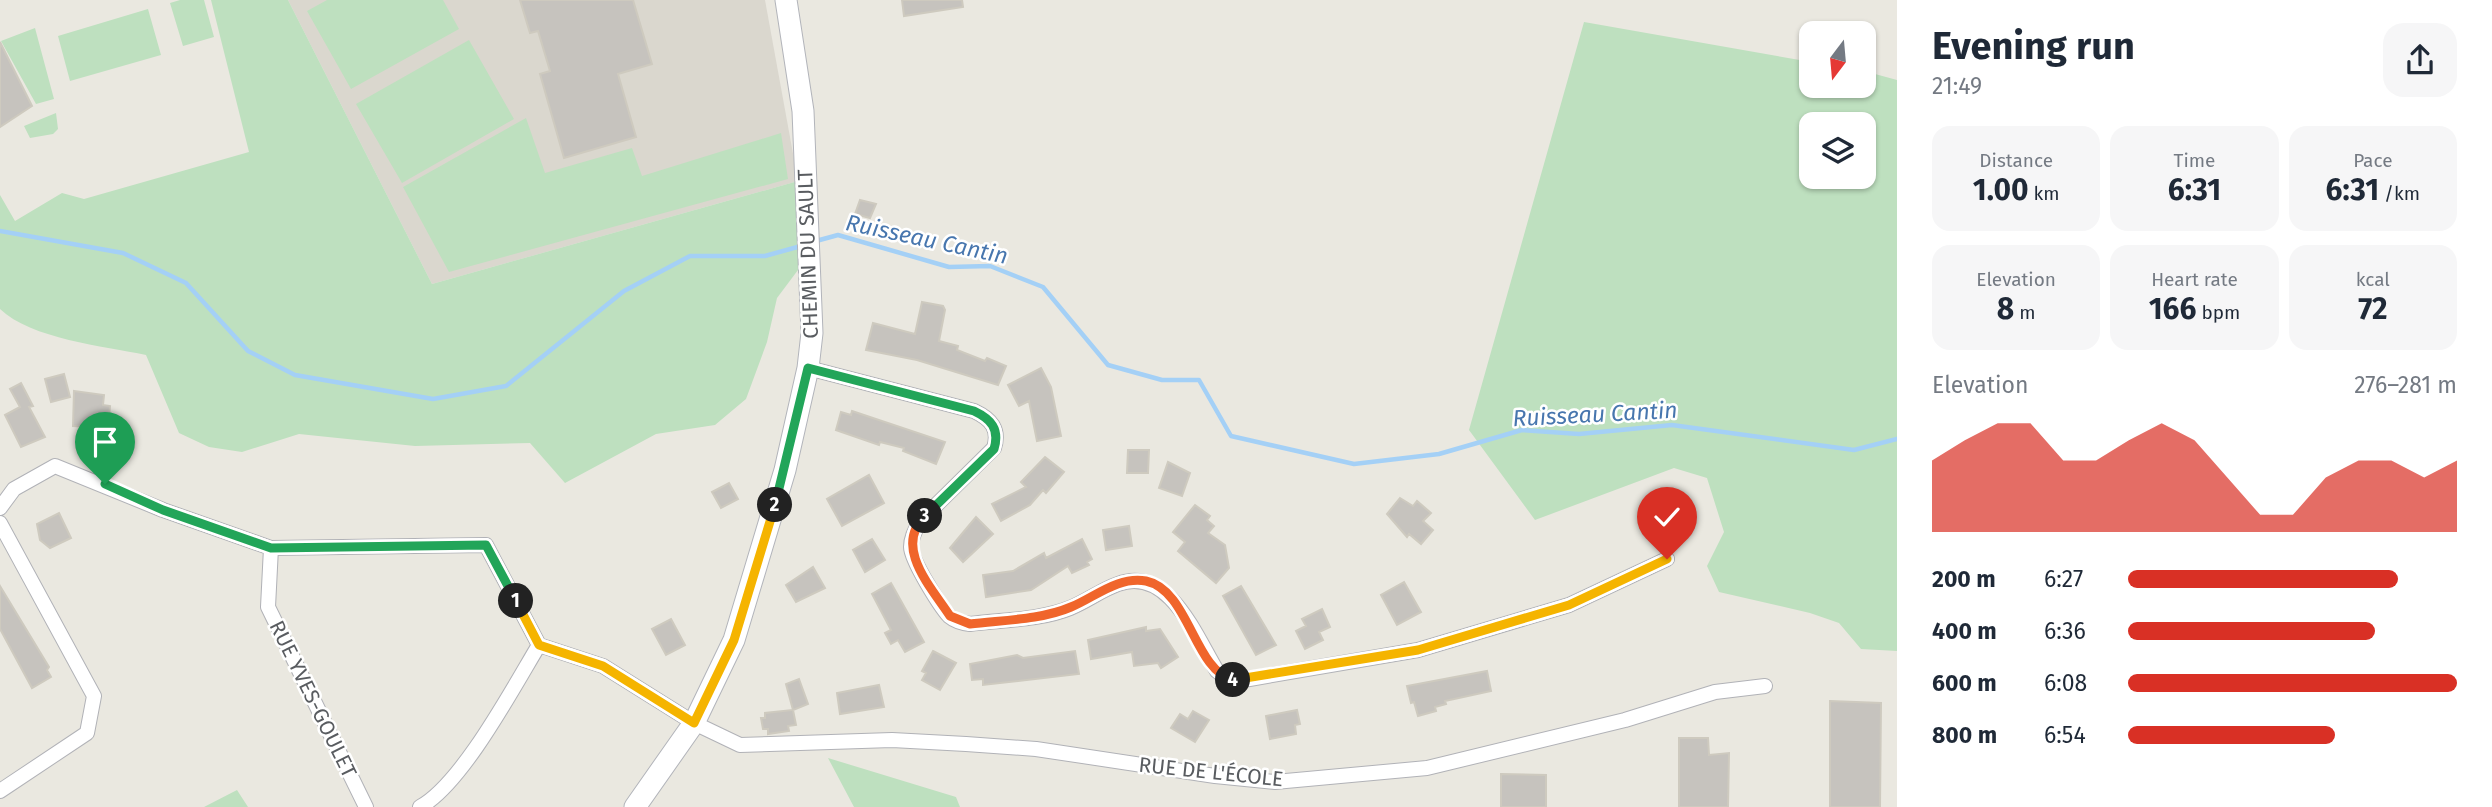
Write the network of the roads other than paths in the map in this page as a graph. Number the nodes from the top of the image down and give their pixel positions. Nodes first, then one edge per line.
1 (786, 0) edge
2 (808, 368) junction
3 (0, 508) edge
4 (0, 523) edge
5 (271, 548) junction
6 (1667, 559) dead end
7 (539, 645) junction
8 (1765, 686) dead end
9 (694, 723) junction
10 (0, 791) edge
11 (366, 807) edge
12 (420, 807) edge
13 (635, 807) edge

1 - 2 street, CHEMIN DU SAULT
2 - 6 street
2 - 9 street, CHEMIN DU SAULT
3 - 5 street
4 - 10 street
5 - 7 street
5 - 11 street, RUE YVES-GOULET
7 - 9 street, RUE DE L'ÉCOLE
7 - 12 street
8 - 9 street, RUE DE L'ÉCOLE
9 - 13 street, CHEMIN DU SAULT

